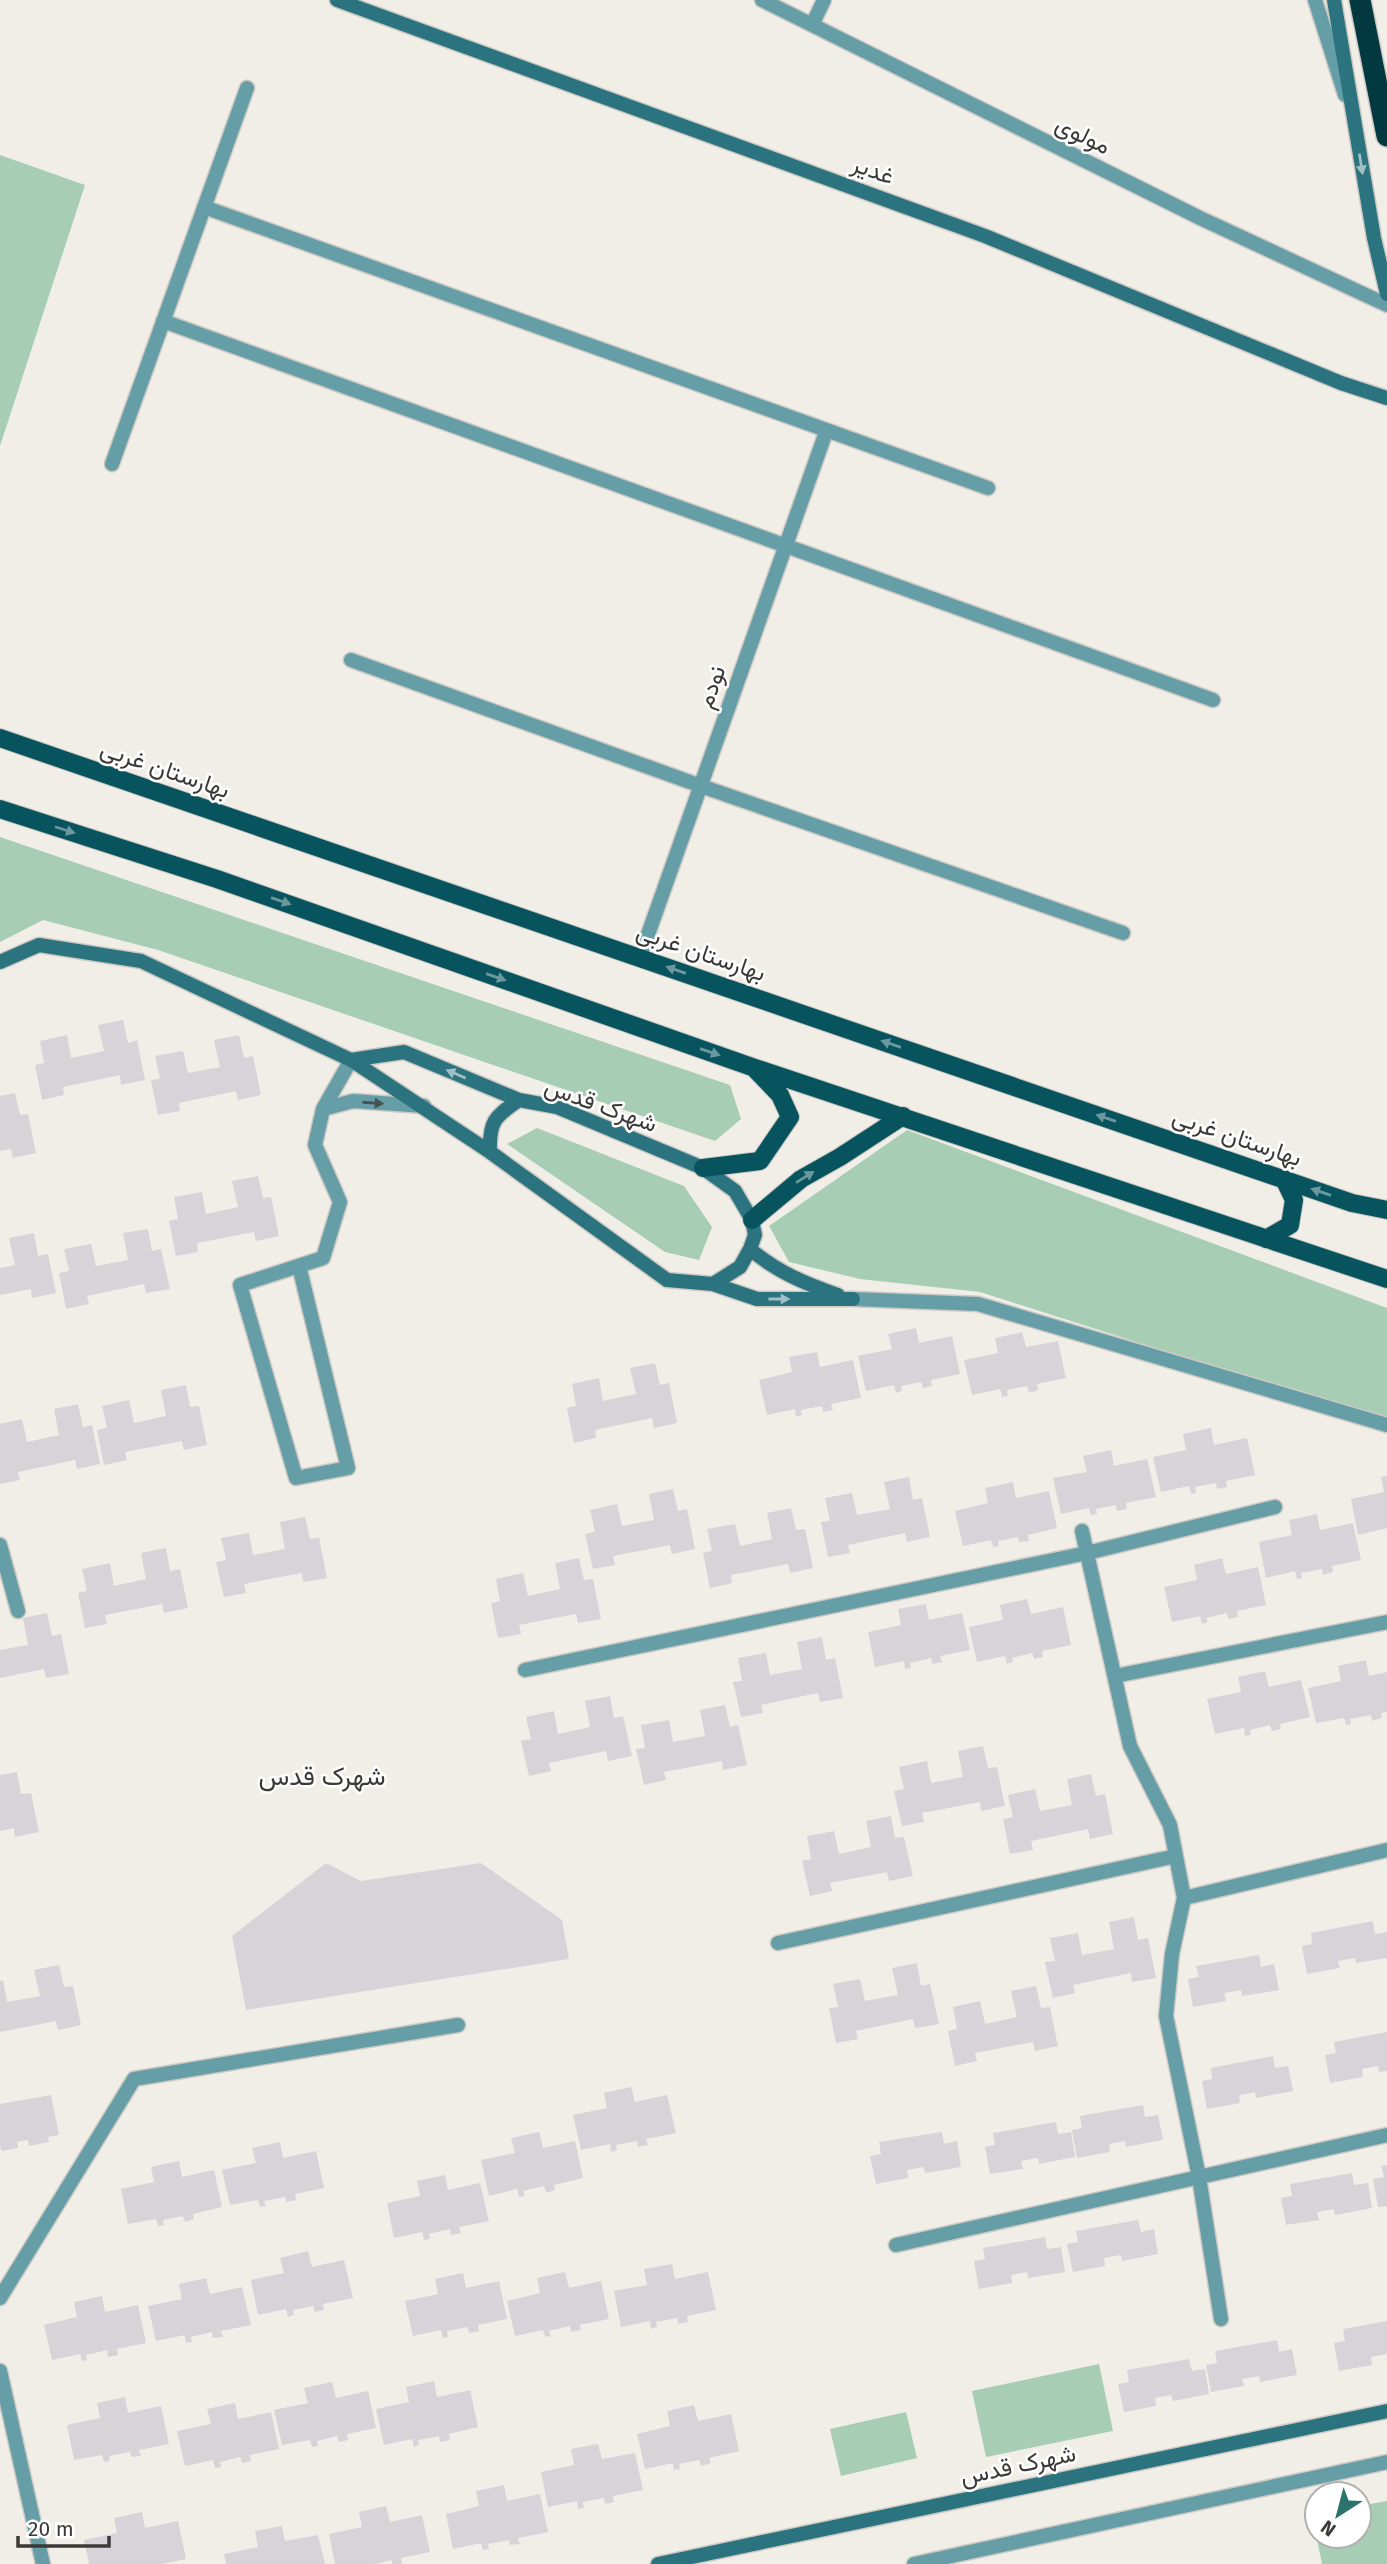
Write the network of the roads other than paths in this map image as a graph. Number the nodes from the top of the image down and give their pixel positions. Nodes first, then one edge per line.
1 (337, 0) edge
2 (762, 0) edge
3 (824, 0) edge
4 (1315, 0) edge
5 (1334, 0) edge
6 (1360, 0) edge
7 (812, 25) junction
8 (247, 88) dead end
9 (1355, 125) junction
10 (1387, 136) edge
11 (204, 207) junction
12 (1387, 295) edge
13 (1387, 305) edge
14 (163, 321) junction
15 (1387, 398) edge
16 (826, 432) junction
17 (112, 464) dead end
18 (988, 488) dead end
19 (786, 545) junction
20 (351, 660) dead end
21 (1213, 700) dead end
22 (0, 738) edge
23 (701, 786) junction
24 (0, 809) edge
25 (1123, 933) dead end
26 (640, 957) junction
27 (0, 962) edge
28 (351, 1060) junction
29 (752, 1067) junction
30 (519, 1100) junction
31 (424, 1107) junction
32 (323, 1109) junction
33 (903, 1116) junction
34 (491, 1153) junction
35 (703, 1168) junction
36 (1284, 1179) junction
37 (1387, 1194) edge
38 (1352, 1203) junction
39 (1387, 1210) edge
40 (752, 1220) junction
41 (1266, 1239) junction
42 (750, 1249) junction
43 (299, 1266) dead end
44 (1387, 1279) edge
45 (713, 1284) junction
46 (853, 1299) junction
47 (1387, 1425) edge
48 (1275, 1507) dead end
49 (1082, 1531) dead end
50 (0, 1545) edge
51 (1087, 1553) junction
52 (18, 1611) dead end
53 (1387, 1622) edge
54 (525, 1670) dead end
55 (1115, 1676) junction
56 (1387, 1850) edge
57 (1176, 1856) junction
58 (1184, 1898) junction
59 (778, 1943) dead end
60 (458, 2025) dead end
61 (1387, 2136) edge
62 (1199, 2178) junction
63 (896, 2245) dead end
64 (0, 2298) edge
65 (1221, 2319) dead end
66 (0, 2371) edge
67 (1387, 2412) edge
68 (1387, 2462) edge
69 (43, 2564) edge
70 (658, 2564) edge
71 (914, 2564) edge

1 - 15 street, غدیر
2 - 7 street, مولوی
3 - 7 street
4 - 9 street
5 - 9 street
6 - 10 highway
7 - 13 street, مولوی
8 - 11 street
9 -> 12 street
11 - 14 street
11 - 16 street
14 - 17 street
14 - 19 street
16 - 18 street
16 - 19 street, نودم
19 - 21 street
19 - 23 street, نودم
20 - 23 street
22 - 26 main road, بهارستان غربی
23 - 25 street
23 - 26 street, نودم
24 -> 29 main road
36 -> 26 main road, بهارستان غربی
27 - 28 street
30 -> 28 street
28 - 31 street
28 - 32 street
29 - 33 main road
29 - 35 main road
30 - 34 street, شهرک قدس
30 - 35 street, شهرک قدس
32 -> 31 street
31 - 34 street
32 - 43 street
40 -> 33 main road
33 - 41 main road
34 - 45 street
35 - 40 street, شهرک قدس
38 -> 36 main road, بهارستان غربی
36 - 41 main road
37 - 38 main road
38 - 39 main road, بهارستان غربی
40 - 42 street
41 - 44 main road
42 - 45 street
42 - 46 street
45 -> 46 street
46 - 47 street
48 - 51 street
49 - 51 street
50 - 52 street
51 - 54 street
51 - 55 street
53 - 55 street
55 - 57 street
56 - 58 street
57 - 58 street
57 - 59 street
58 - 62 street
60 - 64 street
61 - 62 street
62 - 63 street
62 - 65 street
66 - 69 street
67 - 70 street, شهرک قدس
68 - 71 street

